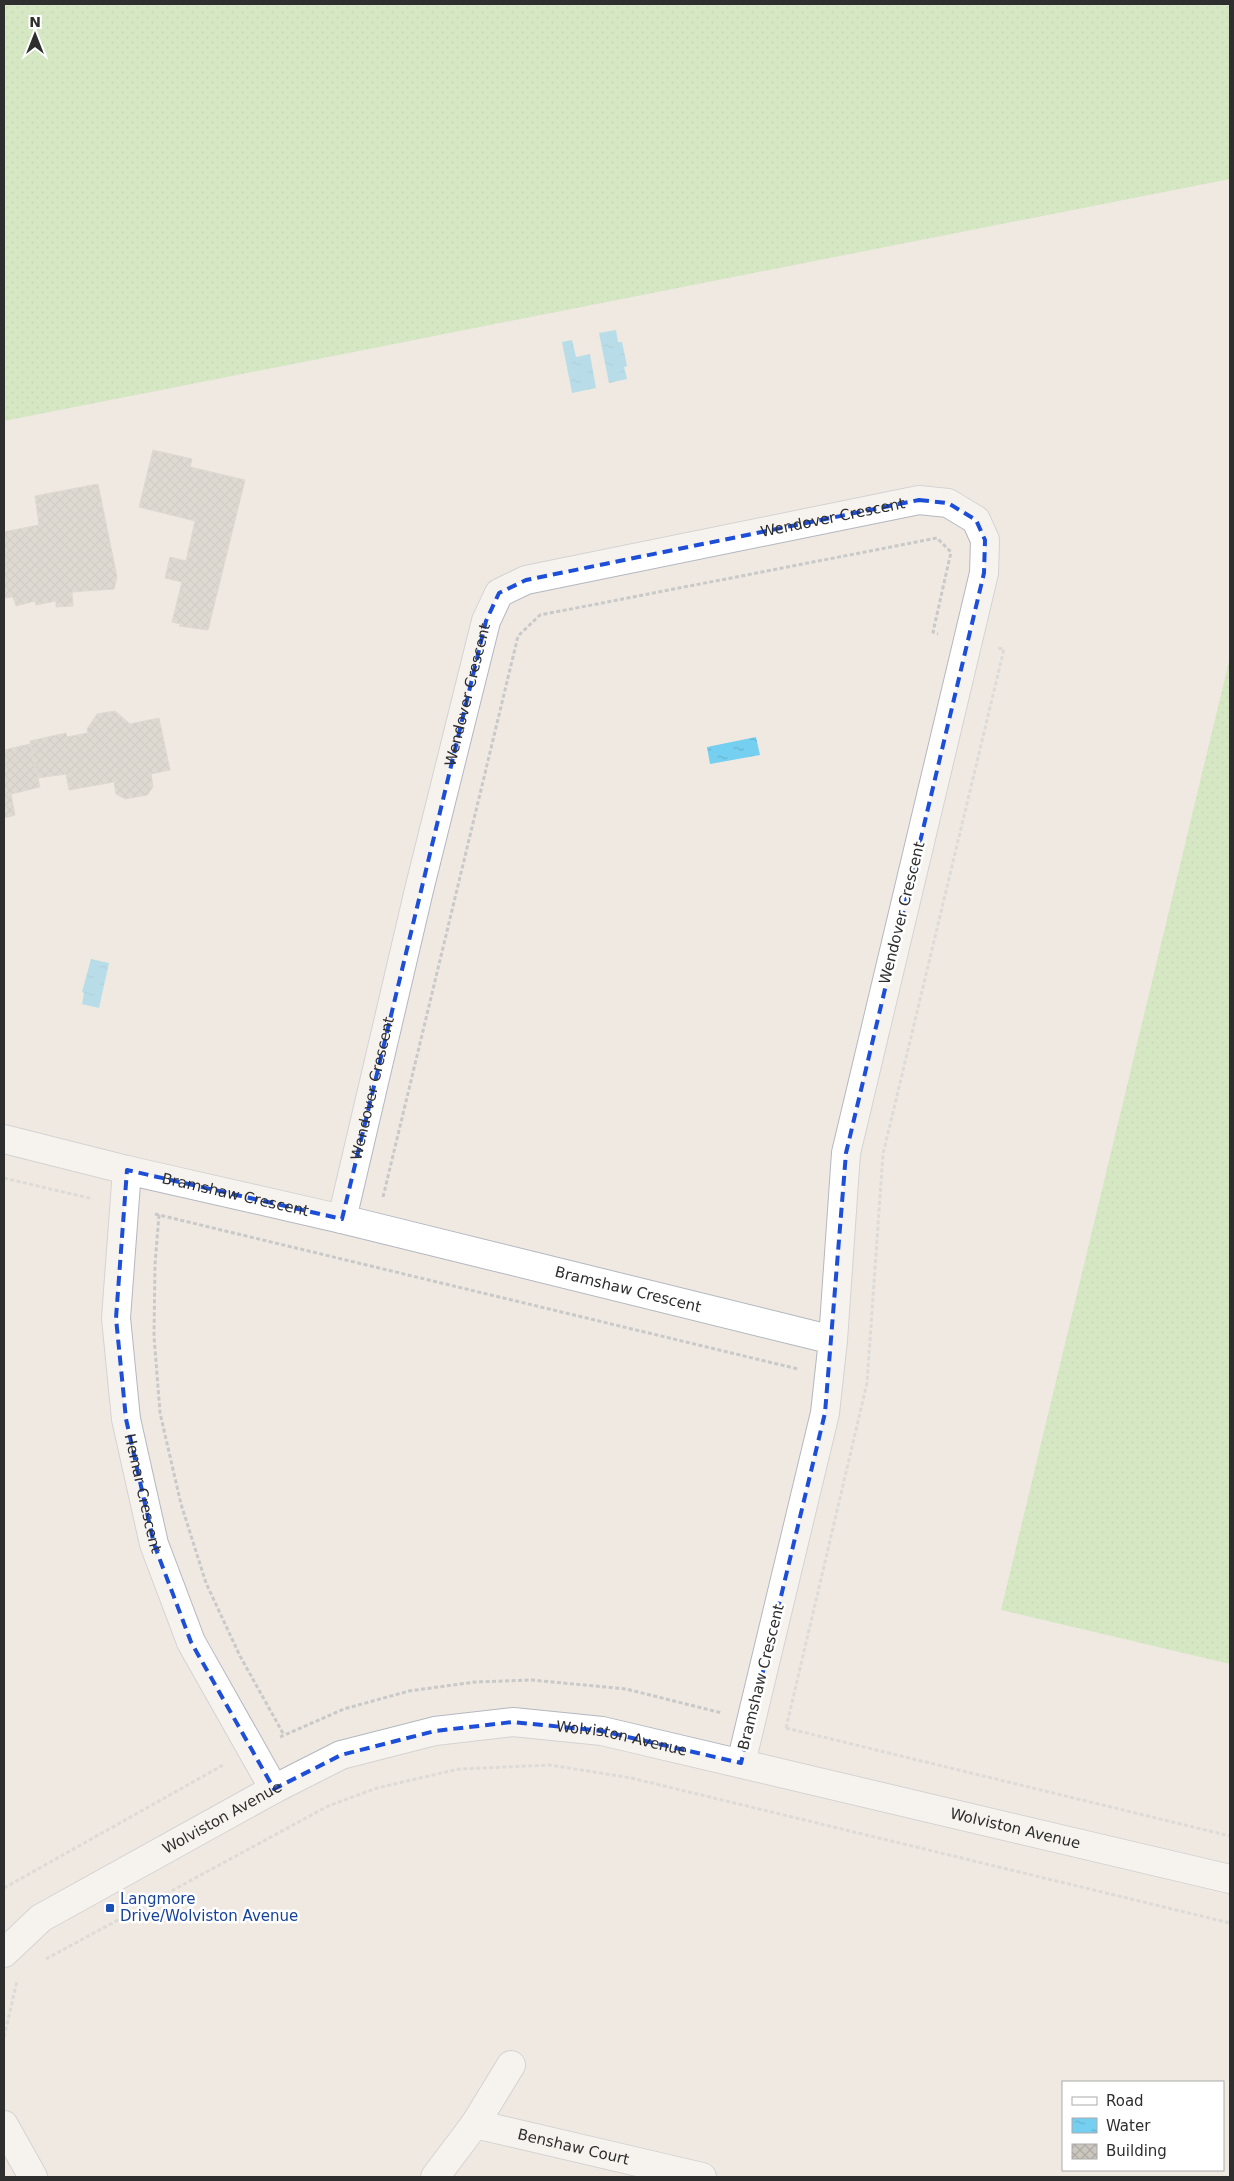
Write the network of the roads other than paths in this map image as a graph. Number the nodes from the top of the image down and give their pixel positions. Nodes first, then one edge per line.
1 (4, 1139) edge
2 (127, 1170) junction
3 (342, 1219) junction
4 (833, 1340) junction
5 (741, 1762) junction
6 (274, 1789) junction
7 (1230, 1879) edge
8 (41, 1918) junction
9 (4, 1925) edge
10 (4, 1953) edge
11 (511, 2065) dead end
12 (475, 2124) junction
13 (4, 2125) edge
14 (33, 2177) edge
15 (435, 2177) edge
16 (702, 2177) edge

1 - 2 street, Bramshaw Crescent
2 - 3 street, Bramshaw Crescent
2 - 6 street, Hemar Crescent
3 - 4 street, Bramshaw Crescent
3 - 4 street, Wendover Crescent
4 - 5 street, Bramshaw Crescent
5 - 6 street, Wolviston Avenue
5 - 7 street, Wolviston Avenue
6 - 8 street, Wolviston Avenue
8 - 9 street, Wolviston Avenue
8 - 10 street, Wolviston Avenue
11 - 12 street
12 - 15 street
12 - 16 street, Benshaw Court
13 - 14 street

